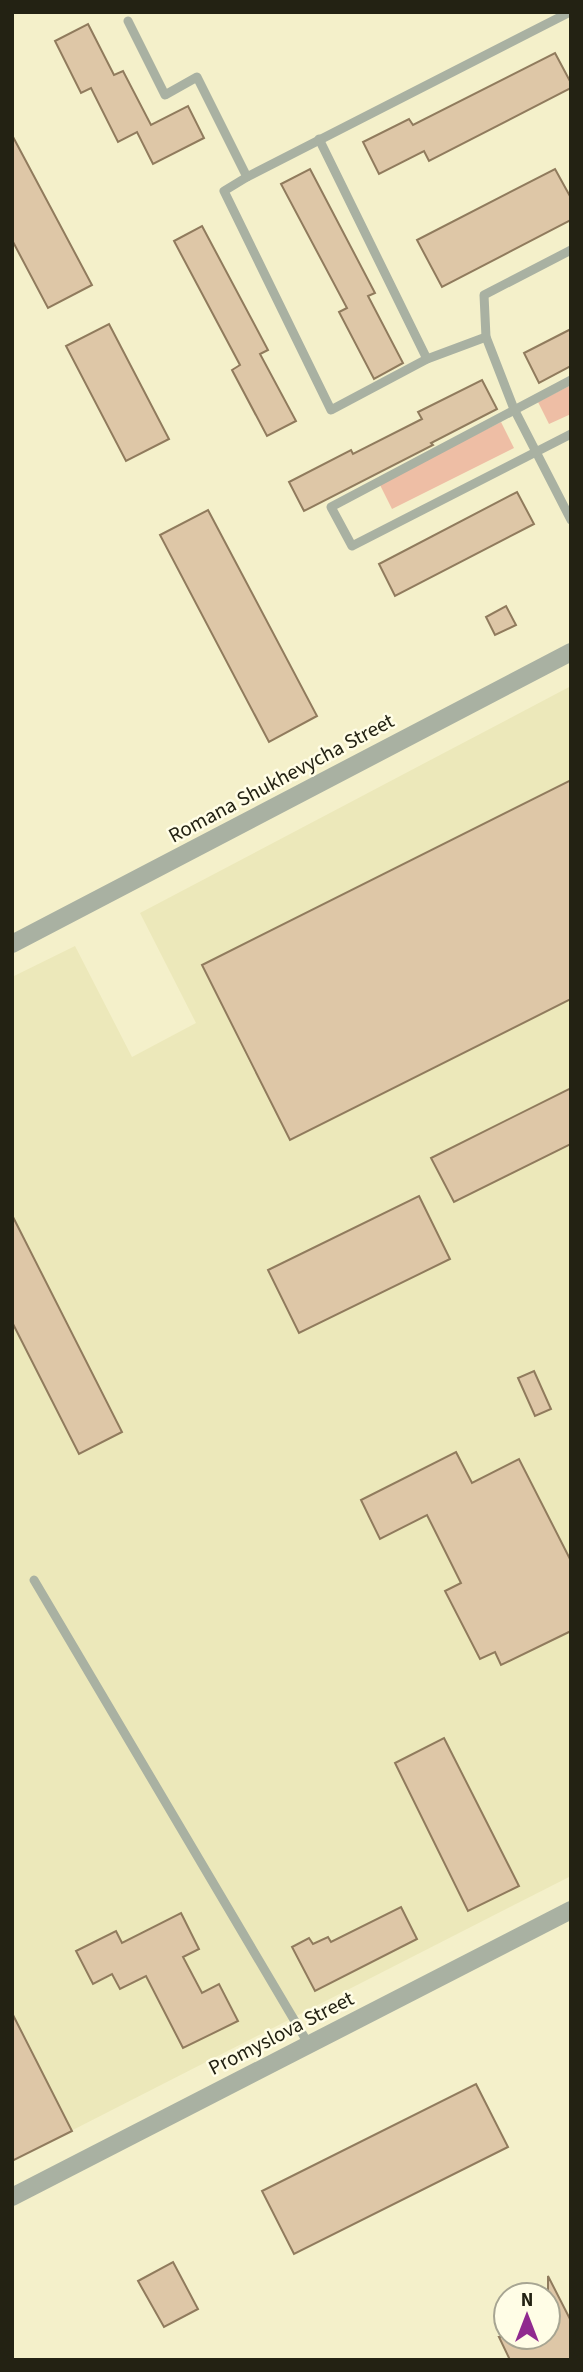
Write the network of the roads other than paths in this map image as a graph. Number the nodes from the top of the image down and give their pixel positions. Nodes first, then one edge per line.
1 (570, 12) edge
2 (128, 21) dead end
3 (319, 139) junction
4 (247, 177) junction
5 (571, 250) edge
6 (486, 337) junction
7 (427, 359) junction
8 (571, 380) edge
9 (514, 409) junction
10 (571, 434) edge
11 (537, 452) junction
12 (571, 520) edge
13 (571, 652) edge
14 (12, 944) edge
15 (34, 1580) dead end
16 (571, 1910) edge
17 (309, 2045) junction
18 (12, 2197) edge

1 - 3 lane
2 - 4 lane
3 - 4 lane
3 - 7 lane
4 - 7 lane
5 - 6 lane
6 - 7 lane
6 - 9 lane
8 - 9 lane
9 - 11 lane
9 - 11 lane
10 - 11 lane
11 - 12 lane
13 - 14 street, Romana Shukhevycha Street
15 - 17 lane
16 - 17 street, Promyslova Street
17 - 18 street, Promyslova Street

